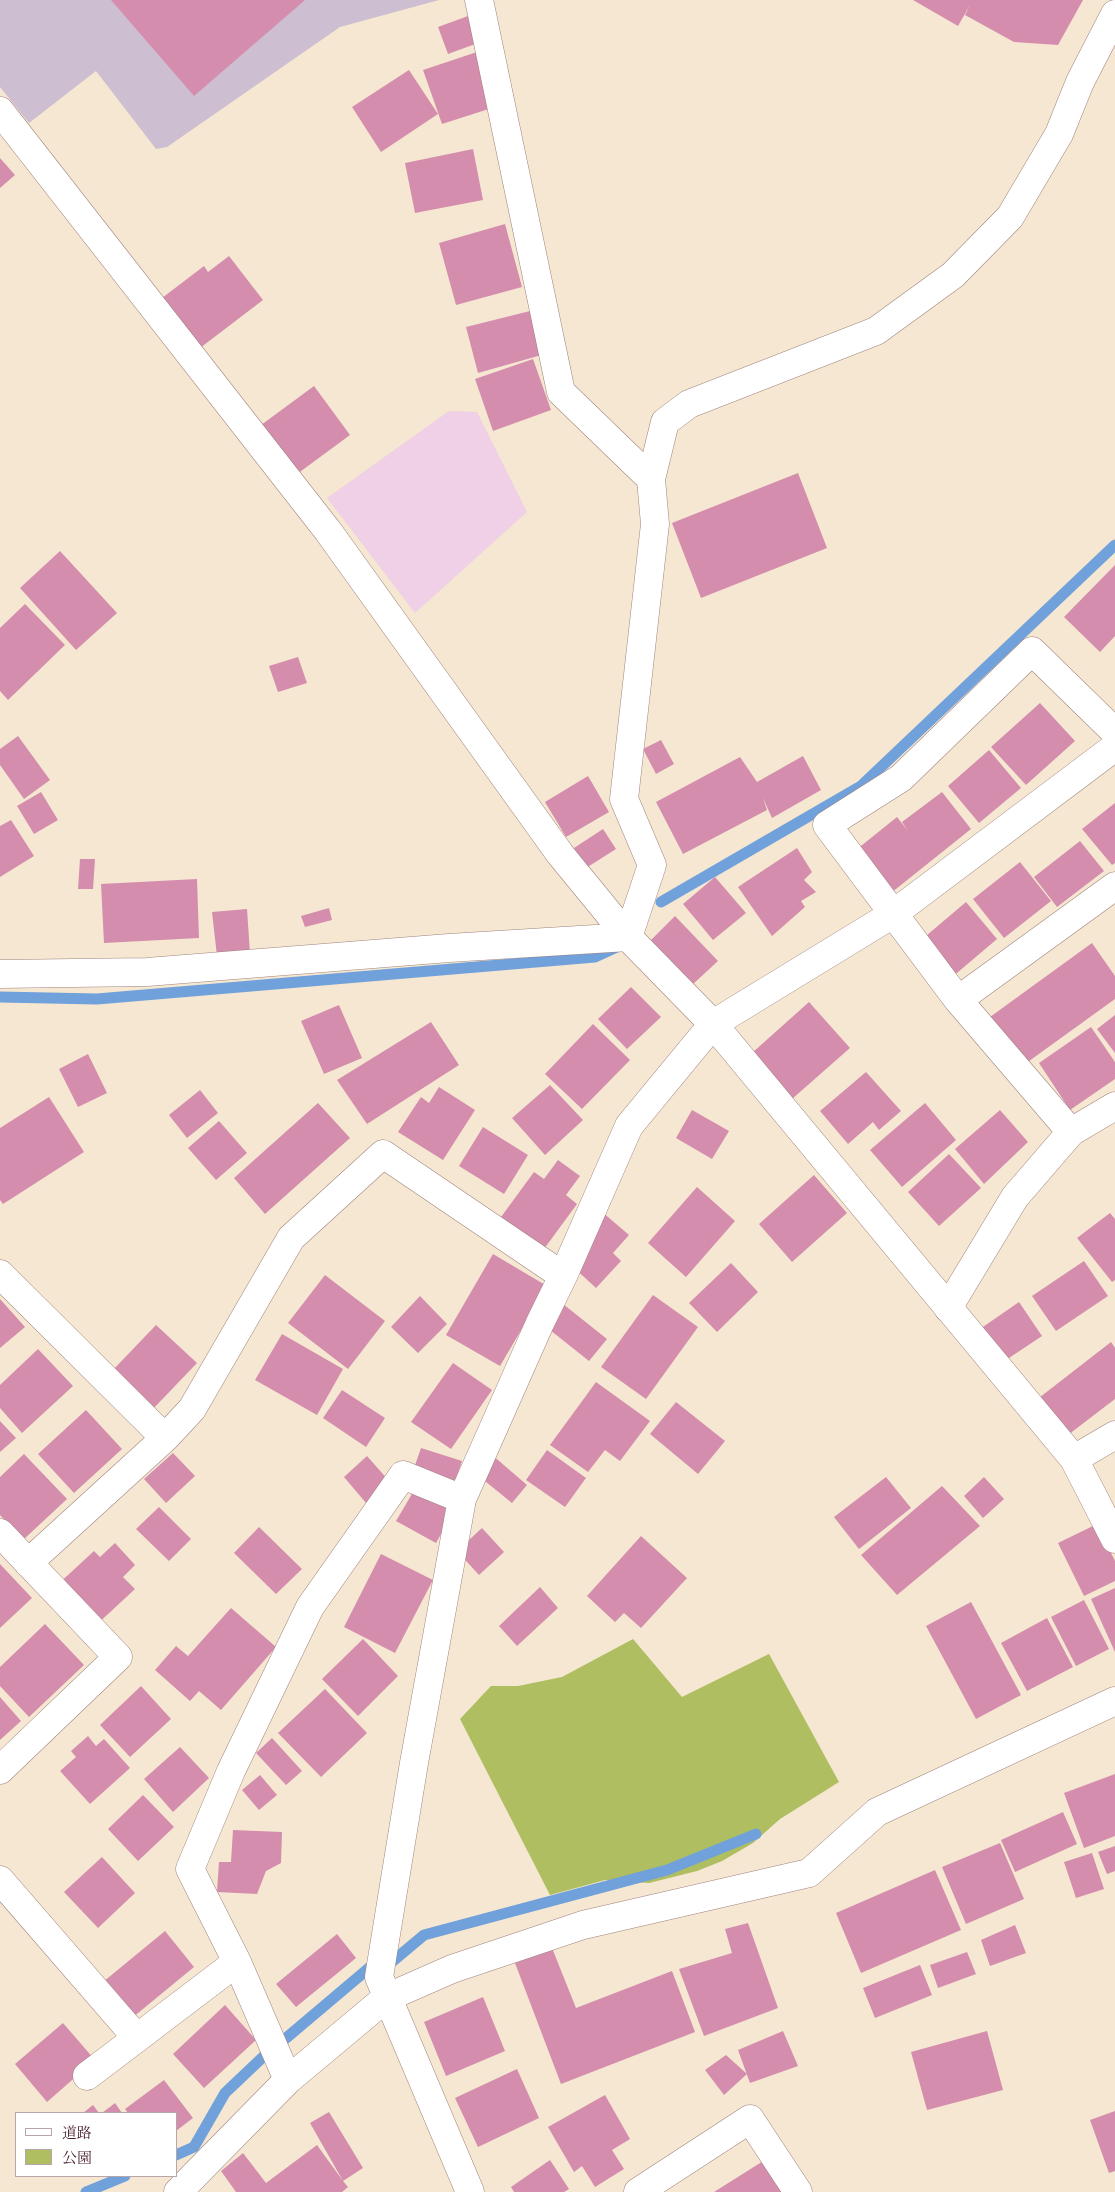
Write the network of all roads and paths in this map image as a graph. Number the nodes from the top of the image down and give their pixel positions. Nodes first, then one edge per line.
1 (479, 0) edge
2 (1115, 14) edge
3 (0, 111) edge
4 (651, 478) junction
5 (1115, 732) edge
6 (1115, 748) edge
7 (1115, 886) edge
8 (893, 914) junction
9 (628, 937) junction
10 (0, 974) edge
11 (958, 1000) junction
12 (713, 1024) junction
13 (1115, 1106) edge
14 (1071, 1132) junction
15 (0, 1274) edge
16 (563, 1276) junction
17 (948, 1308) junction
18 (1115, 1435) edge
19 (165, 1438) junction
20 (1074, 1458) junction
21 (462, 1500) junction
22 (0, 1534) edge
23 (1115, 1539) edge
24 (28, 1562) junction
25 (1115, 1701) edge
26 (0, 1770) edge
27 (0, 1880) edge
28 (237, 1962) junction
29 (386, 1998) junction
30 (137, 2038) junction
31 (87, 2076) dead end
32 (288, 2080) junction
33 (178, 2192) edge
34 (470, 2192) edge
35 (638, 2192) edge
36 (798, 2192) edge

1 - 4 street
2 - 4 street
3 - 9 street
4 - 9 street
5 - 8 street
6 - 8 street
7 - 11 street
8 - 11 street
8 - 12 street
9 - 10 street
9 - 12 street
11 - 14 street
12 - 16 street
12 - 17 street
13 - 14 street
14 - 17 street
15 - 19 street
16 - 19 street
16 - 21 street
17 - 20 street
18 - 20 street
19 - 24 street
20 - 23 street
21 - 28 street
21 - 29 street
22 - 24 street
24 - 26 street
25 - 29 street
27 - 30 street
28 - 30 street
28 - 32 street
29 - 32 street
29 - 34 street
30 - 31 street
32 - 33 street
35 - 36 street

